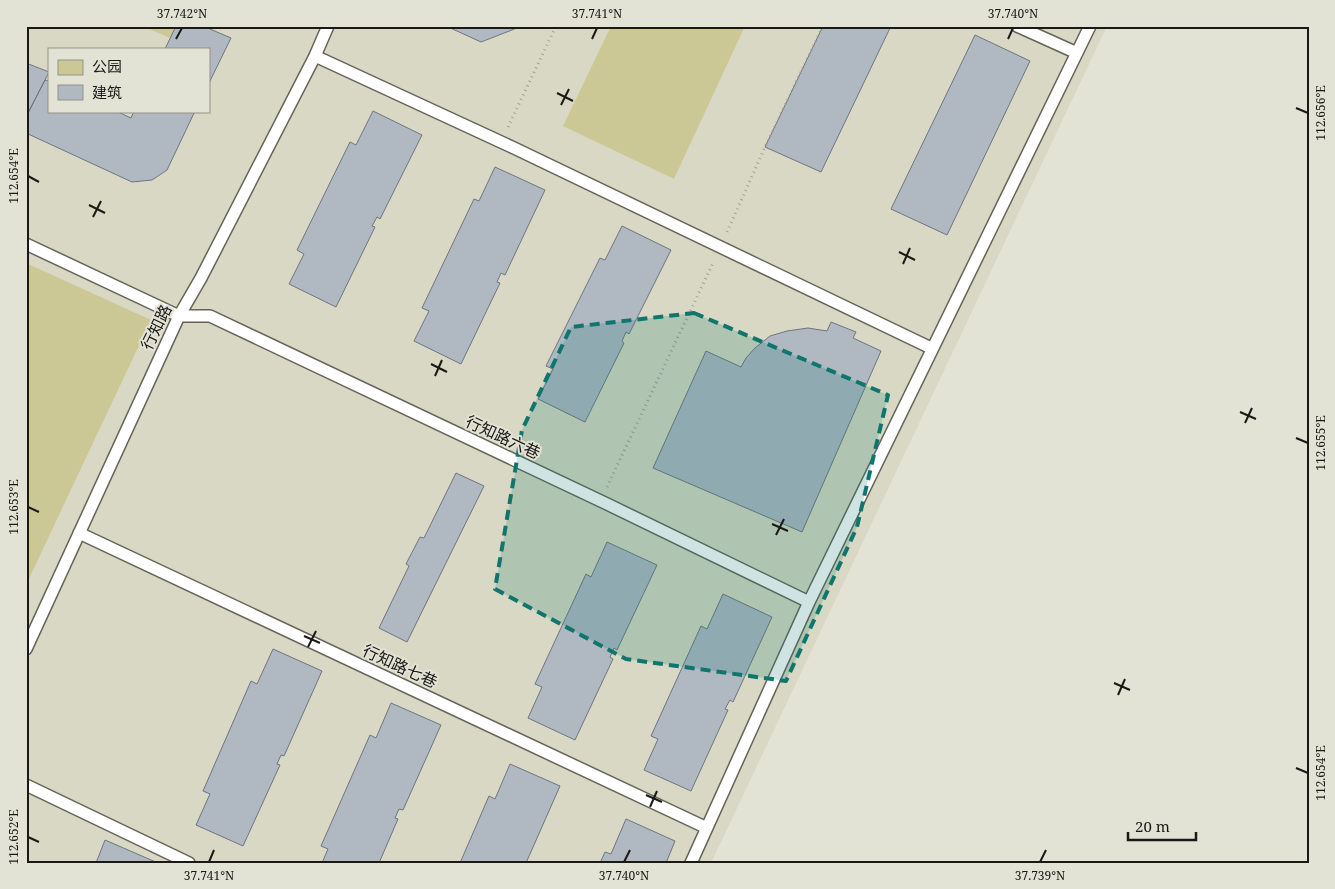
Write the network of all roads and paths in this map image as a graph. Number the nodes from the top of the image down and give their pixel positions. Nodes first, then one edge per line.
1 (328, 26) edge
2 (556, 26) edge
3 (823, 26) edge
4 (1017, 26) edge
5 (1090, 26) edge
6 (1077, 53) junction
7 (314, 56) junction
8 (501, 142) junction
9 (26, 244) edge
10 (720, 247) junction
11 (179, 316) junction
12 (932, 348) junction
13 (600, 501) junction
14 (79, 533) junction
15 (809, 602) junction
16 (26, 649) edge
17 (26, 785) edge
18 (707, 828) junction
19 (189, 863) edge
20 (691, 863) edge

1 - 7 lane, 行知路
2 - 8 path
3 - 10 path
4 - 6 lane
5 - 6 lane
6 - 12 lane
7 - 8 lane
7 - 11 lane, 行知路
8 - 10 lane
9 - 11 lane
10 - 12 lane
10 - 13 path
11 - 13 lane, 行知路六巷
11 - 14 lane, 行知路
12 - 15 lane
13 - 15 lane, 行知路六巷
14 - 16 lane, 行知路
14 - 18 lane, 行知路七巷
15 - 18 lane
17 - 19 lane
18 - 20 lane

